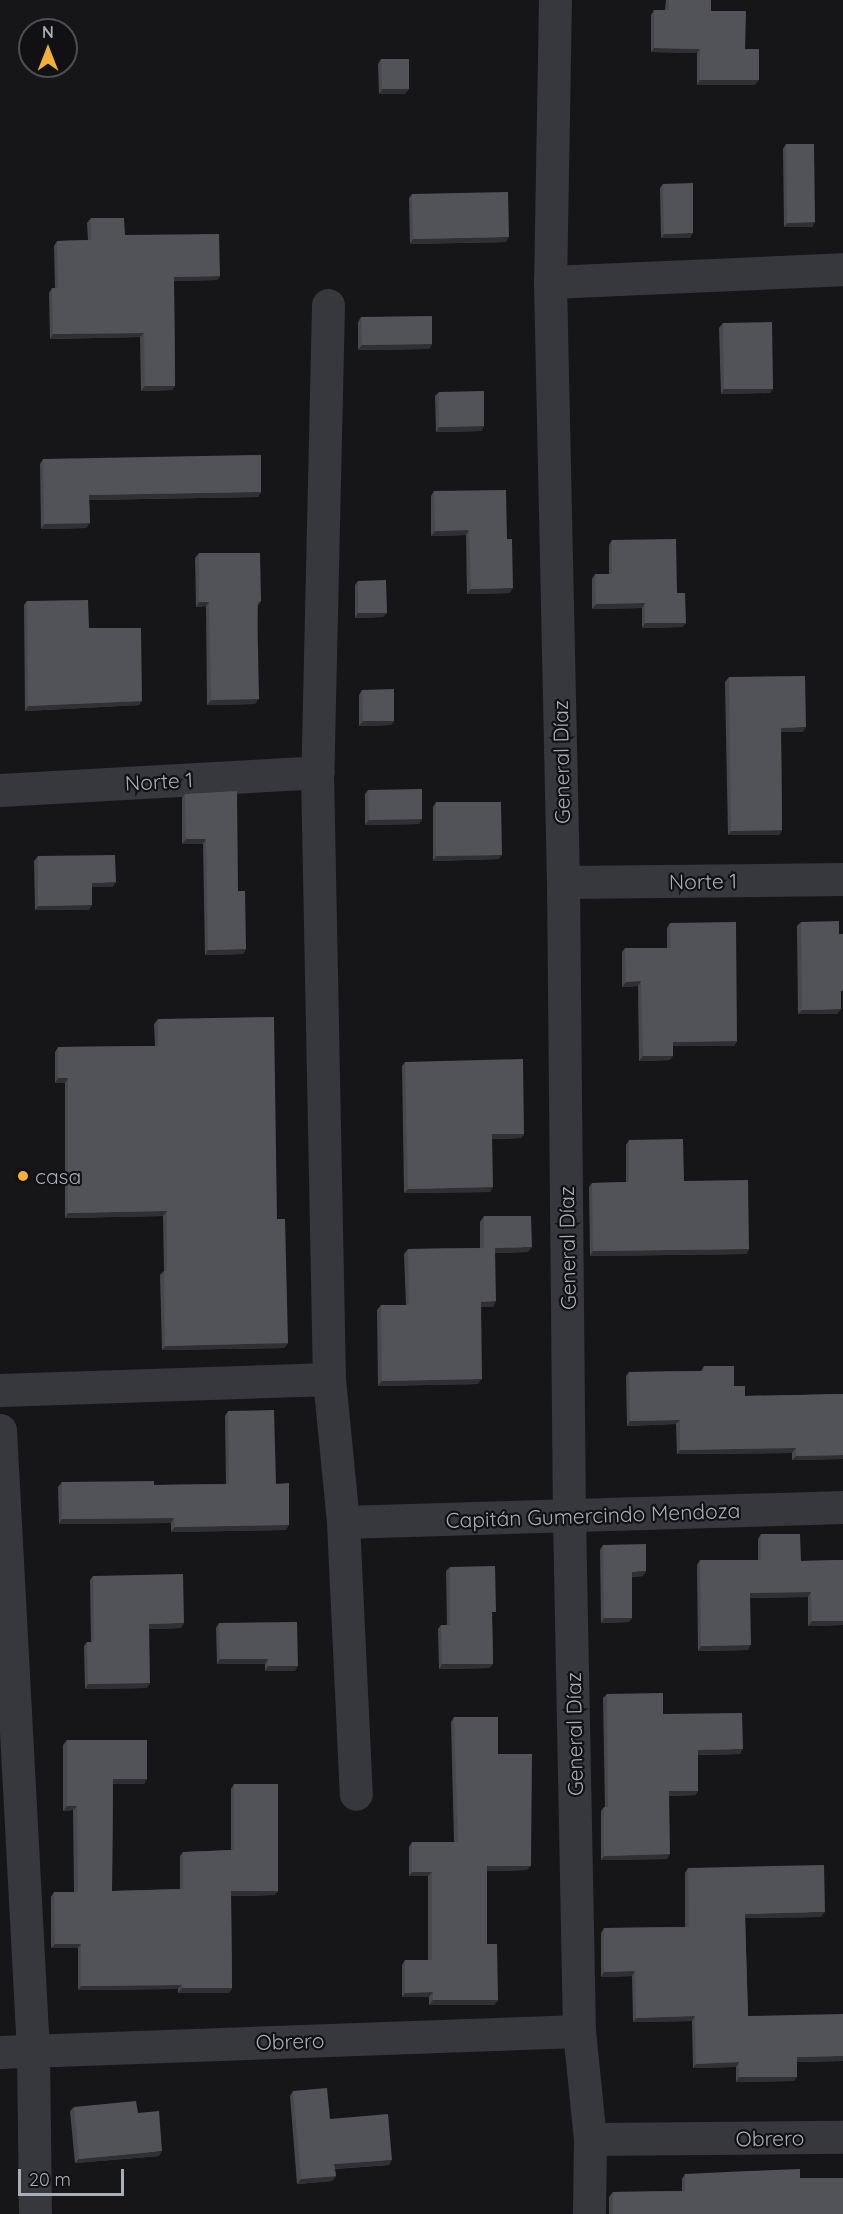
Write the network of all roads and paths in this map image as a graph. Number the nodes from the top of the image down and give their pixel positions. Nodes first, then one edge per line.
1 (555, 0) edge
2 (843, 269) edge
3 (550, 282) junction
4 (328, 305) dead end
5 (318, 772) junction
6 (0, 789) edge
7 (843, 879) edge
8 (563, 882) junction
9 (329, 1379) junction
10 (0, 1390) edge
11 (0, 1430) edge
12 (843, 1507) edge
13 (569, 1516) junction
14 (343, 1522) junction
15 (356, 1794) dead end
16 (579, 2031) junction
17 (33, 2051) junction
18 (0, 2052) edge
19 (843, 2137) edge
20 (590, 2139) junction
21 (35, 2214) edge
22 (590, 2214) edge

1 - 3 street, General Díaz
2 - 3 street
3 - 8 street, General Díaz
4 - 5 street
5 - 6 street, Norte 1
5 - 9 street
7 - 8 street, Norte 1
8 - 13 street, General Díaz
9 - 10 street
9 - 14 street
11 - 17 street
12 - 13 street, Capitán Gumercindo Mendoza
13 - 14 street, Capitán Gumercindo Mendoza
13 - 16 street, General Díaz
14 - 15 street
16 - 17 street, Obrero
16 - 20 street, General Díaz
17 - 18 street, Obrero
17 - 21 street
19 - 20 street, Obrero
20 - 22 street, General Díaz

